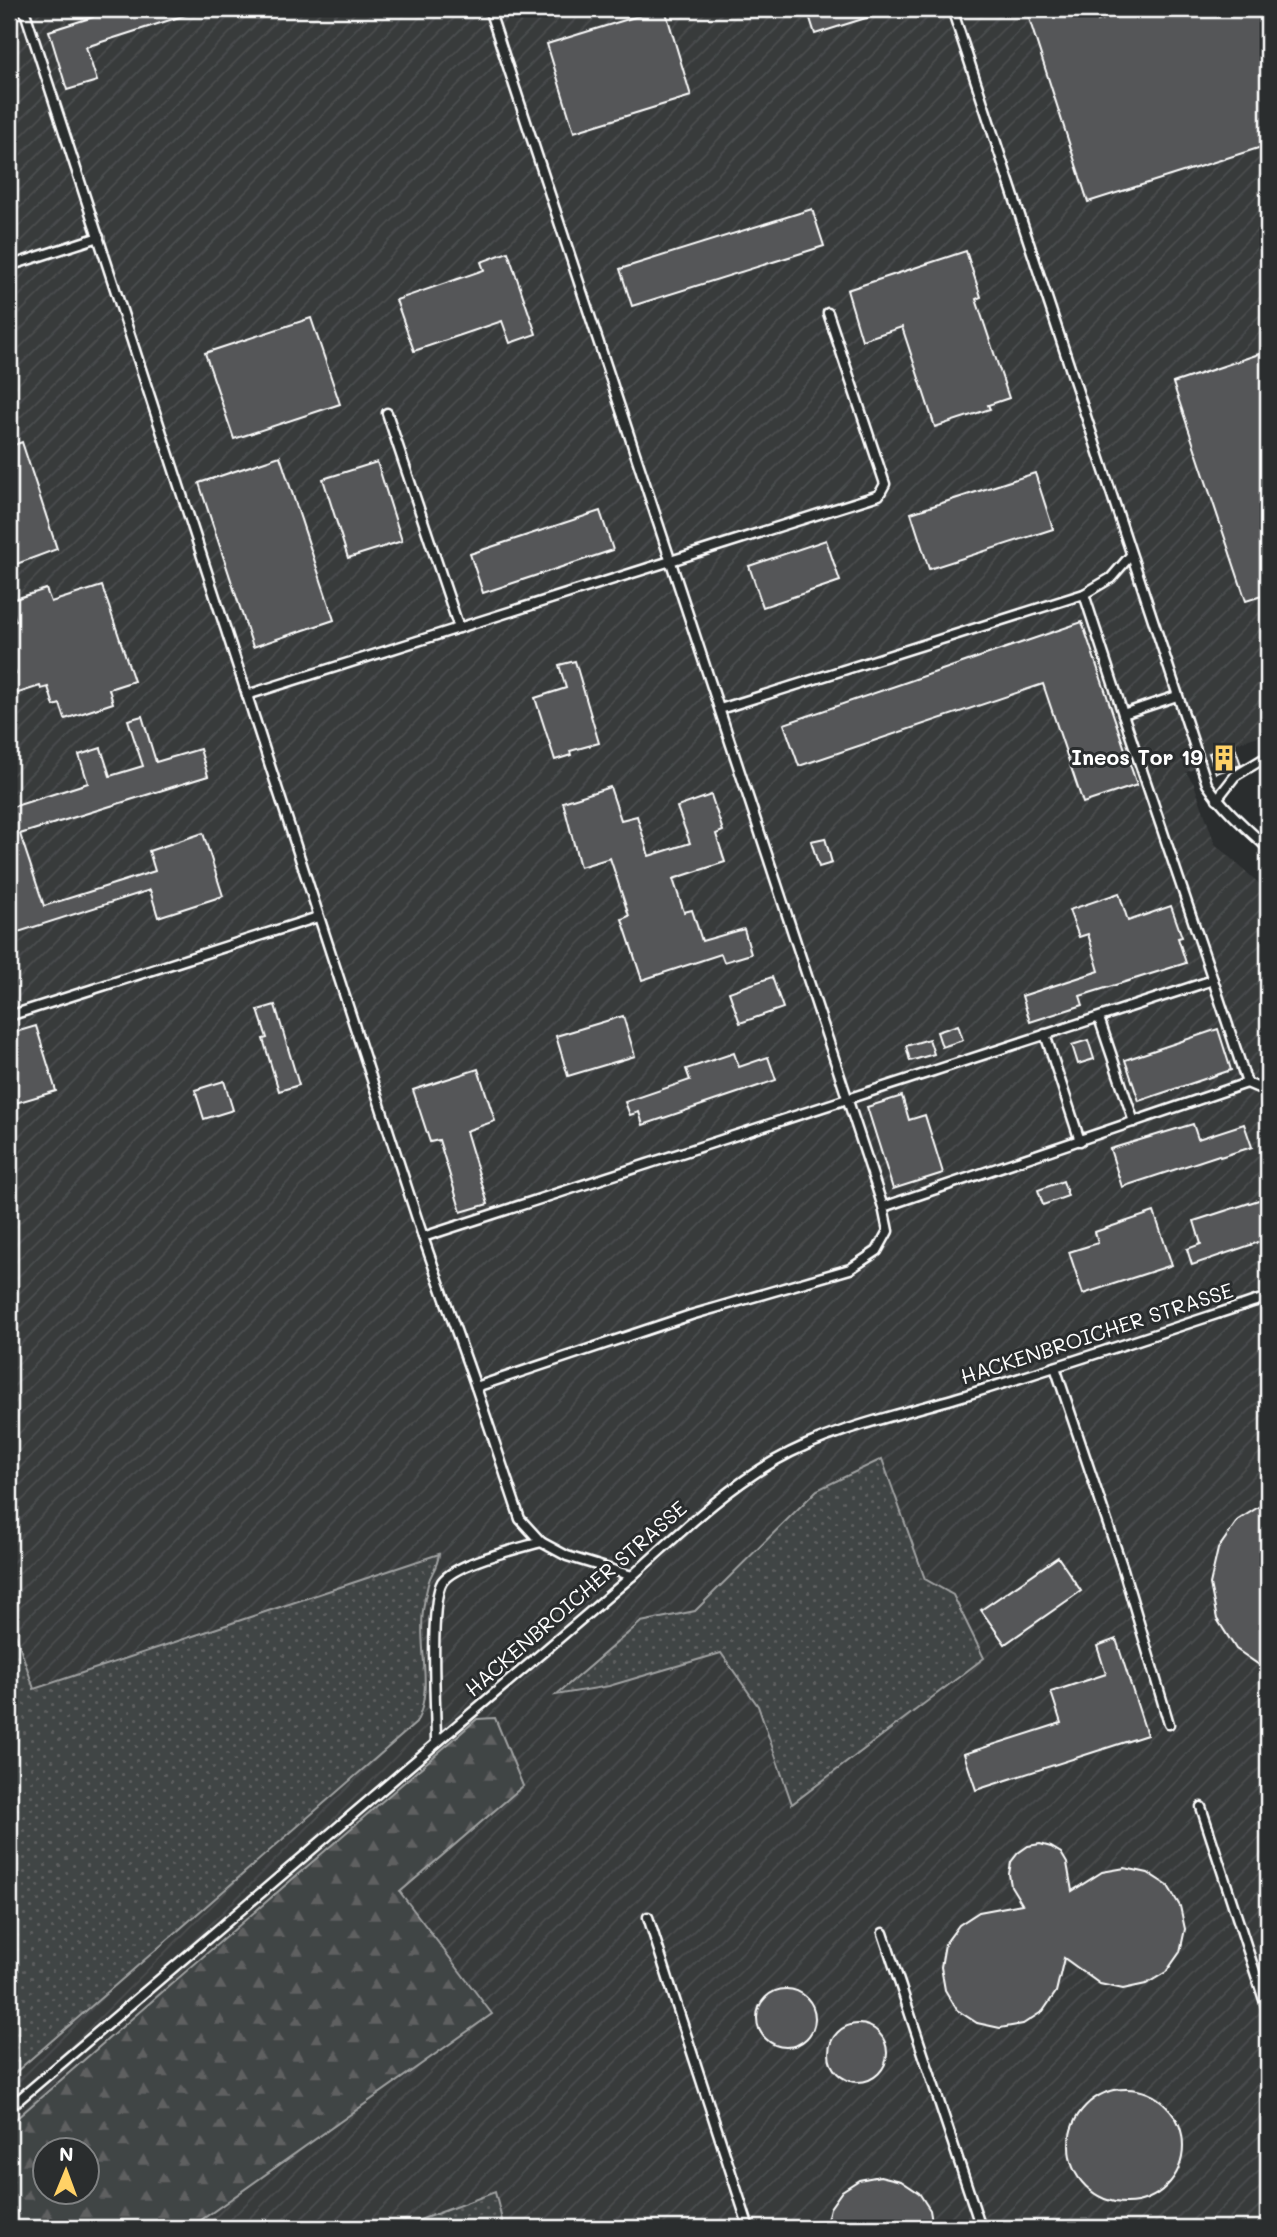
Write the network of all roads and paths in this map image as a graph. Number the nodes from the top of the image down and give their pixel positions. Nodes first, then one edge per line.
1 (24, 9) edge
2 (489, 9) edge
3 (952, 9) edge
4 (99, 237) junction
5 (9, 265) edge
6 (828, 313) dead end
7 (387, 413) dead end
8 (1131, 555) junction
9 (671, 562) junction
10 (1084, 594) junction
11 (459, 628) junction
12 (247, 695) junction
13 (1177, 696) junction
14 (720, 709) junction
15 (1124, 714) junction
16 (1268, 756) edge
17 (1217, 799) junction
18 (1268, 848) edge
19 (317, 917) junction
20 (1213, 980) junction
21 (9, 1016) edge
22 (1099, 1018) junction
23 (1045, 1034) junction
24 (1247, 1083) junction
25 (1268, 1092) edge
26 (848, 1098) junction
27 (1134, 1122) junction
28 (1080, 1141) junction
29 (883, 1207) junction
30 (423, 1237) junction
31 (1268, 1297) edge
32 (1055, 1367) junction
33 (476, 1387) junction
34 (541, 1542) junction
35 (632, 1576) junction
36 (1169, 1724) dead end
37 (436, 1743) junction
38 (1201, 1807) dead end
39 (648, 1917) dead end
40 (883, 1933) dead end
41 (1268, 2012) edge
42 (9, 2108) edge
43 (749, 2228) edge
44 (981, 2228) edge

1 - 4 lane
2 - 9 lane
3 - 8 lane
4 - 5 lane
4 - 12 lane
6 - 9 lane
7 - 11 lane
8 - 10 lane
8 - 13 lane
9 - 11 lane
9 - 14 lane
10 - 14 lane
10 - 15 lane
11 - 12 lane
12 - 19 lane
13 - 15 lane
13 - 17 lane
14 - 26 lane
15 - 20 lane
16 - 17 lane
17 - 18 lane
19 - 21 lane
19 - 30 lane
20 - 22 lane
20 - 24 lane
22 - 23 lane
22 - 27 lane
23 - 26 lane
23 - 28 lane
24 - 25 lane
24 - 27 lane
26 - 29 lane
26 - 30 lane
27 - 28 lane
28 - 29 lane
29 - 33 lane
30 - 33 lane
31 - 32 lane, HACKENBROICHER STRASSE
32 - 35 lane, HACKENBROICHER STRASSE
32 - 36 lane
33 - 34 lane
34 - 35 lane
34 - 37 lane
35 - 37 lane, HACKENBROICHER STRASSE
37 - 42 lane, HACKENBROICHER STRASSE
38 - 41 lane
39 - 43 lane
40 - 44 lane

